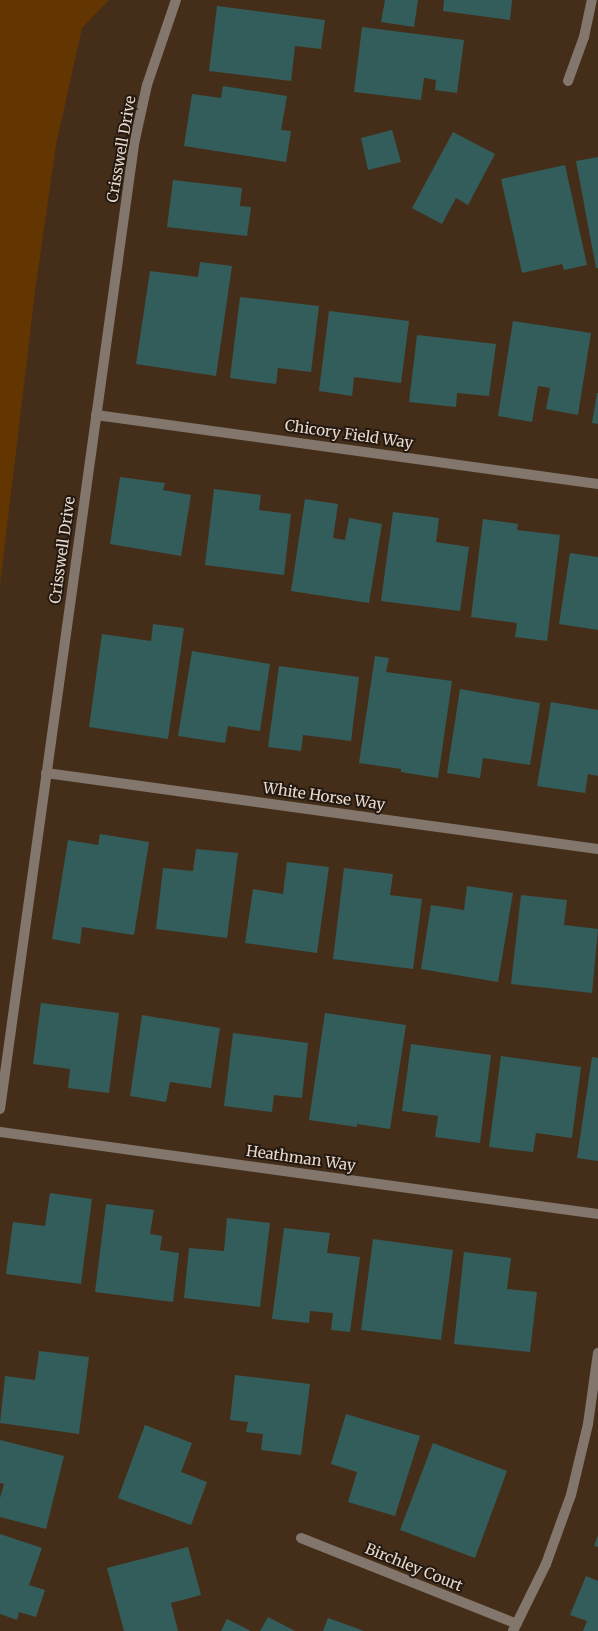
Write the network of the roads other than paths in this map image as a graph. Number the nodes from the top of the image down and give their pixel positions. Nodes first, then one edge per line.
1 (176, 0) edge
2 (592, 0) edge
3 (568, 81) dead end
4 (96, 415) junction
5 (598, 484) edge
6 (46, 773) junction
7 (598, 848) edge
8 (0, 1109) edge
9 (0, 1132) edge
10 (598, 1214) edge
11 (598, 1353) edge
12 (300, 1538) dead end
13 (515, 1628) edge

1 - 4 street, Crisswell Drive
2 - 3 street
4 - 5 street, Chicory Field Way
4 - 6 street, Crisswell Drive
6 - 7 street, White Horse Way
6 - 8 street, Crisswell Drive
9 - 10 street, Heathman Way
11 - 13 street
12 - 13 street, Birchley Court

